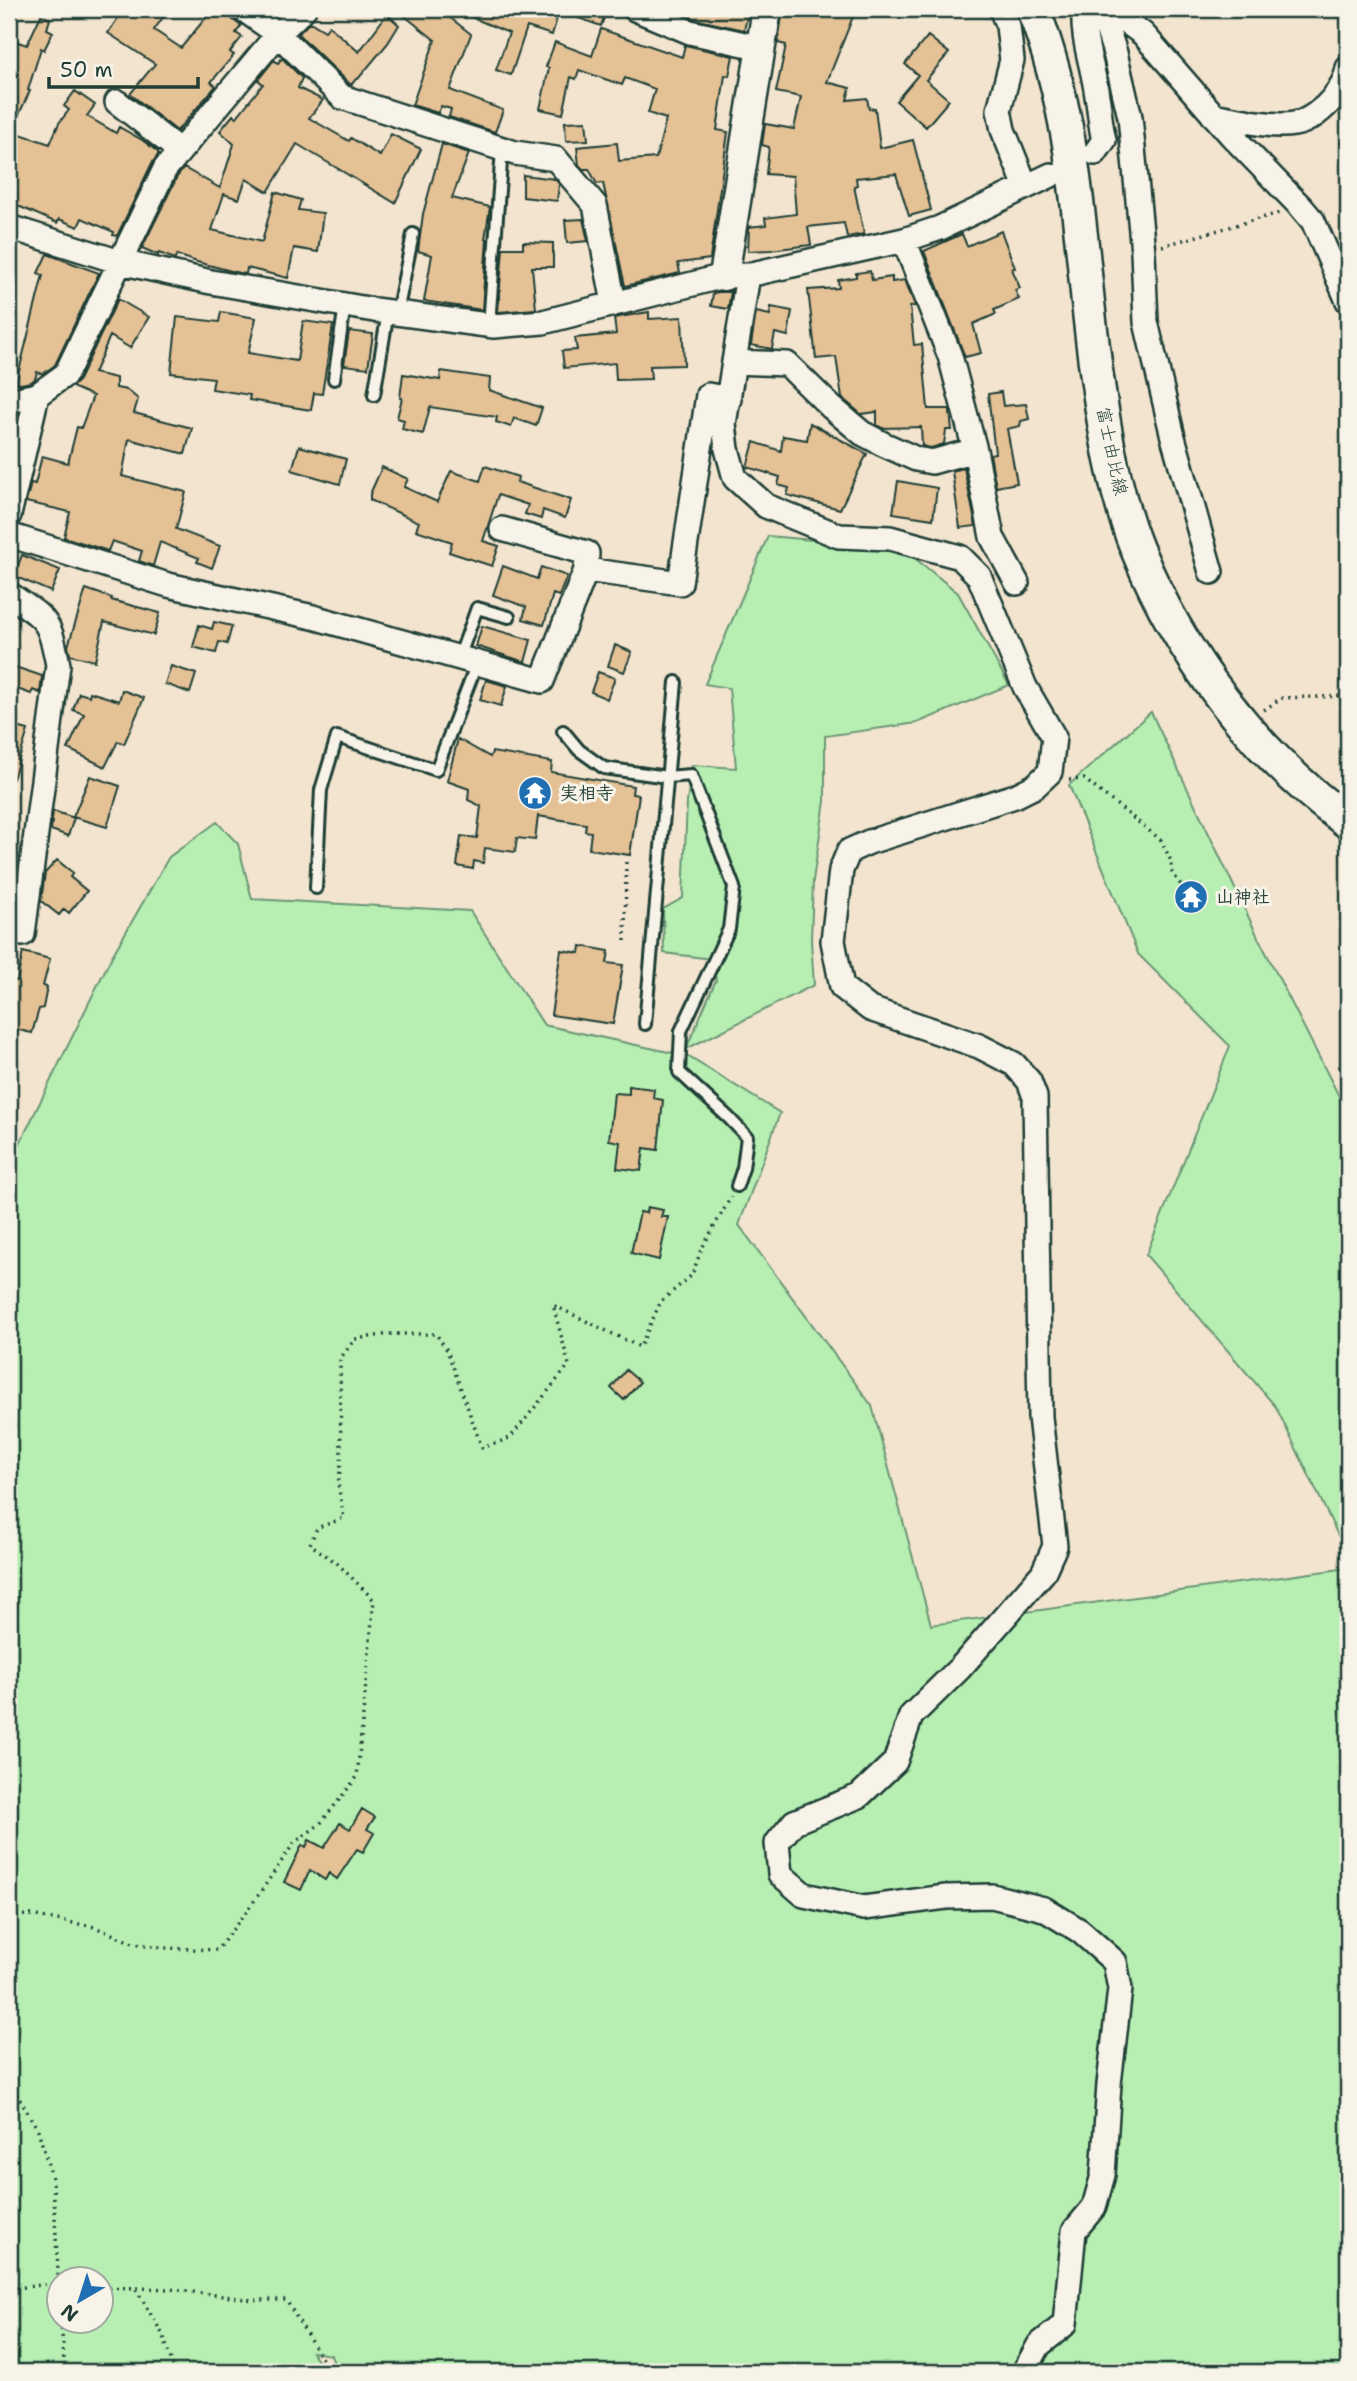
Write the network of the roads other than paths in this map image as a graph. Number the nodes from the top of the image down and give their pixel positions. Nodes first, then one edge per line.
1 (243, 9) edge
2 (304, 9) edge
3 (635, 9) edge
4 (767, 9) edge
5 (1001, 9) edge
6 (1033, 9) edge
7 (1084, 9) edge
8 (1101, 9) edge
9 (1109, 9) edge
10 (278, 34) junction
11 (762, 48) junction
12 (1348, 68) edge
13 (117, 102) dead end
14 (1213, 115) junction
15 (502, 149) junction
16 (180, 151) junction
17 (1095, 153) dead end
18 (1051, 175) dead end
19 (1026, 187) junction
20 (9, 227) edge
21 (413, 234) dead end
22 (904, 240) junction
23 (120, 262) junction
24 (736, 276) junction
25 (1348, 301) edge
26 (614, 303) junction
27 (345, 305) junction
28 (393, 313) junction
29 (489, 325) junction
30 (734, 362) junction
31 (334, 379) dead end
32 (37, 394) junction
33 (374, 395) dead end
34 (729, 399) junction
35 (9, 401) edge
36 (975, 450) junction
37 (9, 515) edge
38 (502, 529) dead end
39 (9, 535) edge
40 (586, 570) junction
41 (1211, 572) dead end
42 (1017, 583) dead end
43 (9, 594) edge
44 (509, 617) dead end
45 (468, 661) junction
46 (676, 682) dead end
47 (563, 731) dead end
48 (667, 777) junction
49 (1348, 822) edge
50 (316, 888) dead end
51 (23, 934) dead end
52 (645, 1024) dead end
53 (737, 1186) road end
54 (1024, 2372) edge

1 - 10 street
2 - 10 street
3 - 11 street
4 - 11 street
5 - 19 street
6 - 49 main road, 富士由比線
7 - 17 street
8 - 41 street
9 - 14 street
10 - 15 street
10 - 16 street
11 - 24 street
12 - 14 street
13 - 16 street
14 - 25 street
15 - 26 street
15 - 29 lane
16 - 23 street
18 - 19 street
19 - 22 street
20 - 23 street
21 - 28 lane
22 - 24 street
22 - 36 street
23 - 27 street
23 - 32 street
24 - 26 street
24 - 30 street
26 - 29 street
27 - 28 street
27 - 31 lane
28 - 29 street
28 - 33 lane
30 - 34 street
30 - 36 street
32 - 35 street
32 - 37 street
34 - 40 street
34 - 54 street
36 - 42 street
38 - 40 street
39 - 45 street
40 - 45 street
43 - 51 street
44 - 45 lane
45 - 50 lane
46 - 48 lane
47 - 48 lane
48 - 52 lane
48 - 53 lane

